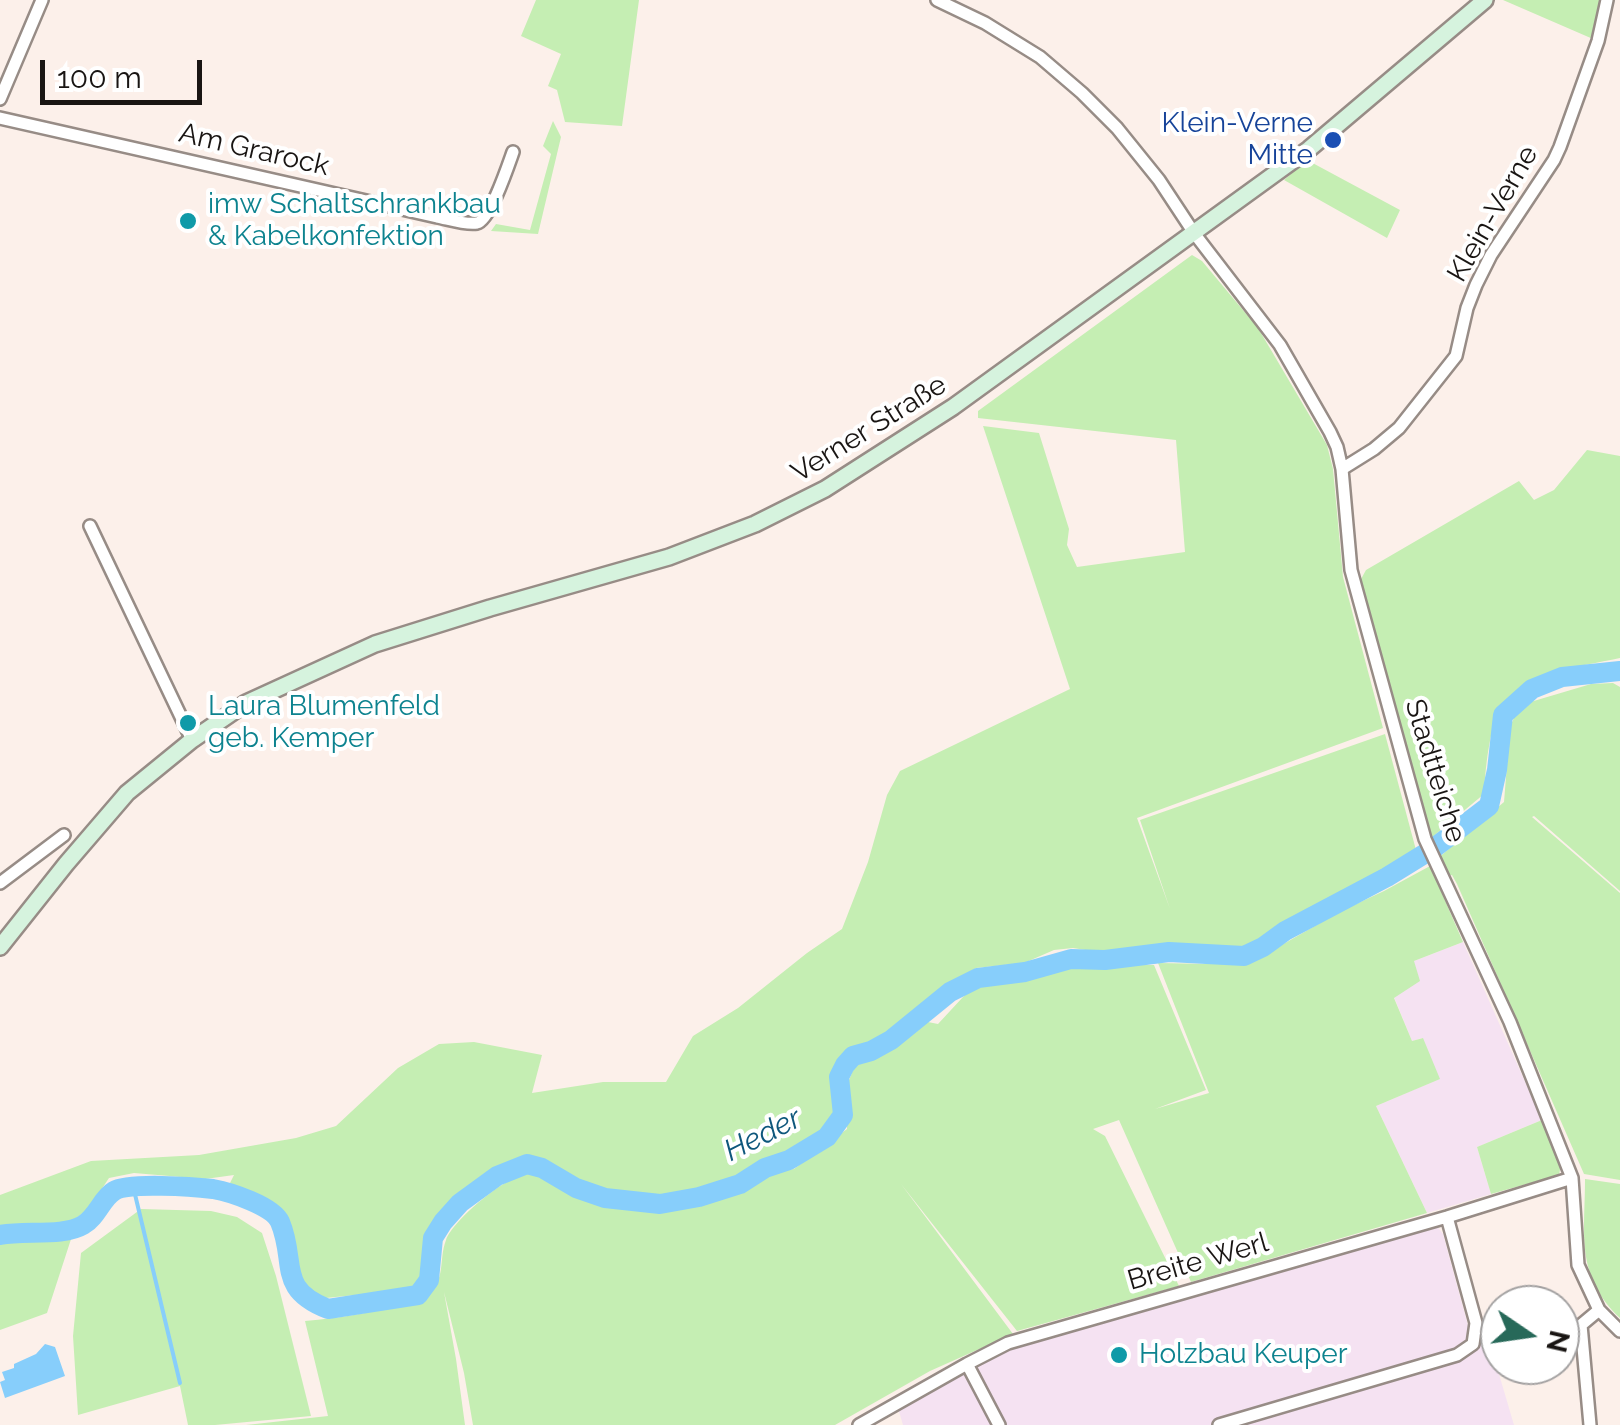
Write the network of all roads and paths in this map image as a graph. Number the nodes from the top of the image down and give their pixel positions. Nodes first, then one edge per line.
1 (42, 0) edge
2 (937, 0) edge
3 (1485, 0) edge
4 (1607, 0) edge
5 (0, 98) edge
6 (0, 118) edge
7 (513, 152) dead end
8 (1194, 233) junction
9 (1342, 469) junction
10 (90, 526) dead end
11 (192, 740) junction
12 (64, 835) dead end
13 (0, 883) edge
14 (2, 940) edge
15 (1572, 1178) junction
16 (1447, 1217) junction
17 (1598, 1310) junction
18 (1620, 1331) edge
19 (967, 1364) junction
20 (859, 1425) edge
21 (999, 1425) edge
22 (1219, 1425) edge
23 (1590, 1425) edge

1 - 5 street
2 - 8 street, Stadtteiche
3 - 8 main road, Verner Straße
4 - 9 street, Klein-Verne
6 - 7 street, Am Grarock
8 - 9 street, Stadtteiche
8 - 11 main road, Verner Straße
9 - 15 street, Stadtteiche
10 - 11 street
11 - 14 main road, Verner Straße
12 - 13 street
15 - 16 street, Breite Werl
15 - 17 street, Stadtteiche
16 - 19 street, Breite Werl
16 - 22 street
17 - 18 street, Stadtteiche
17 - 23 street
19 - 20 street, Breite Werl
19 - 21 street

